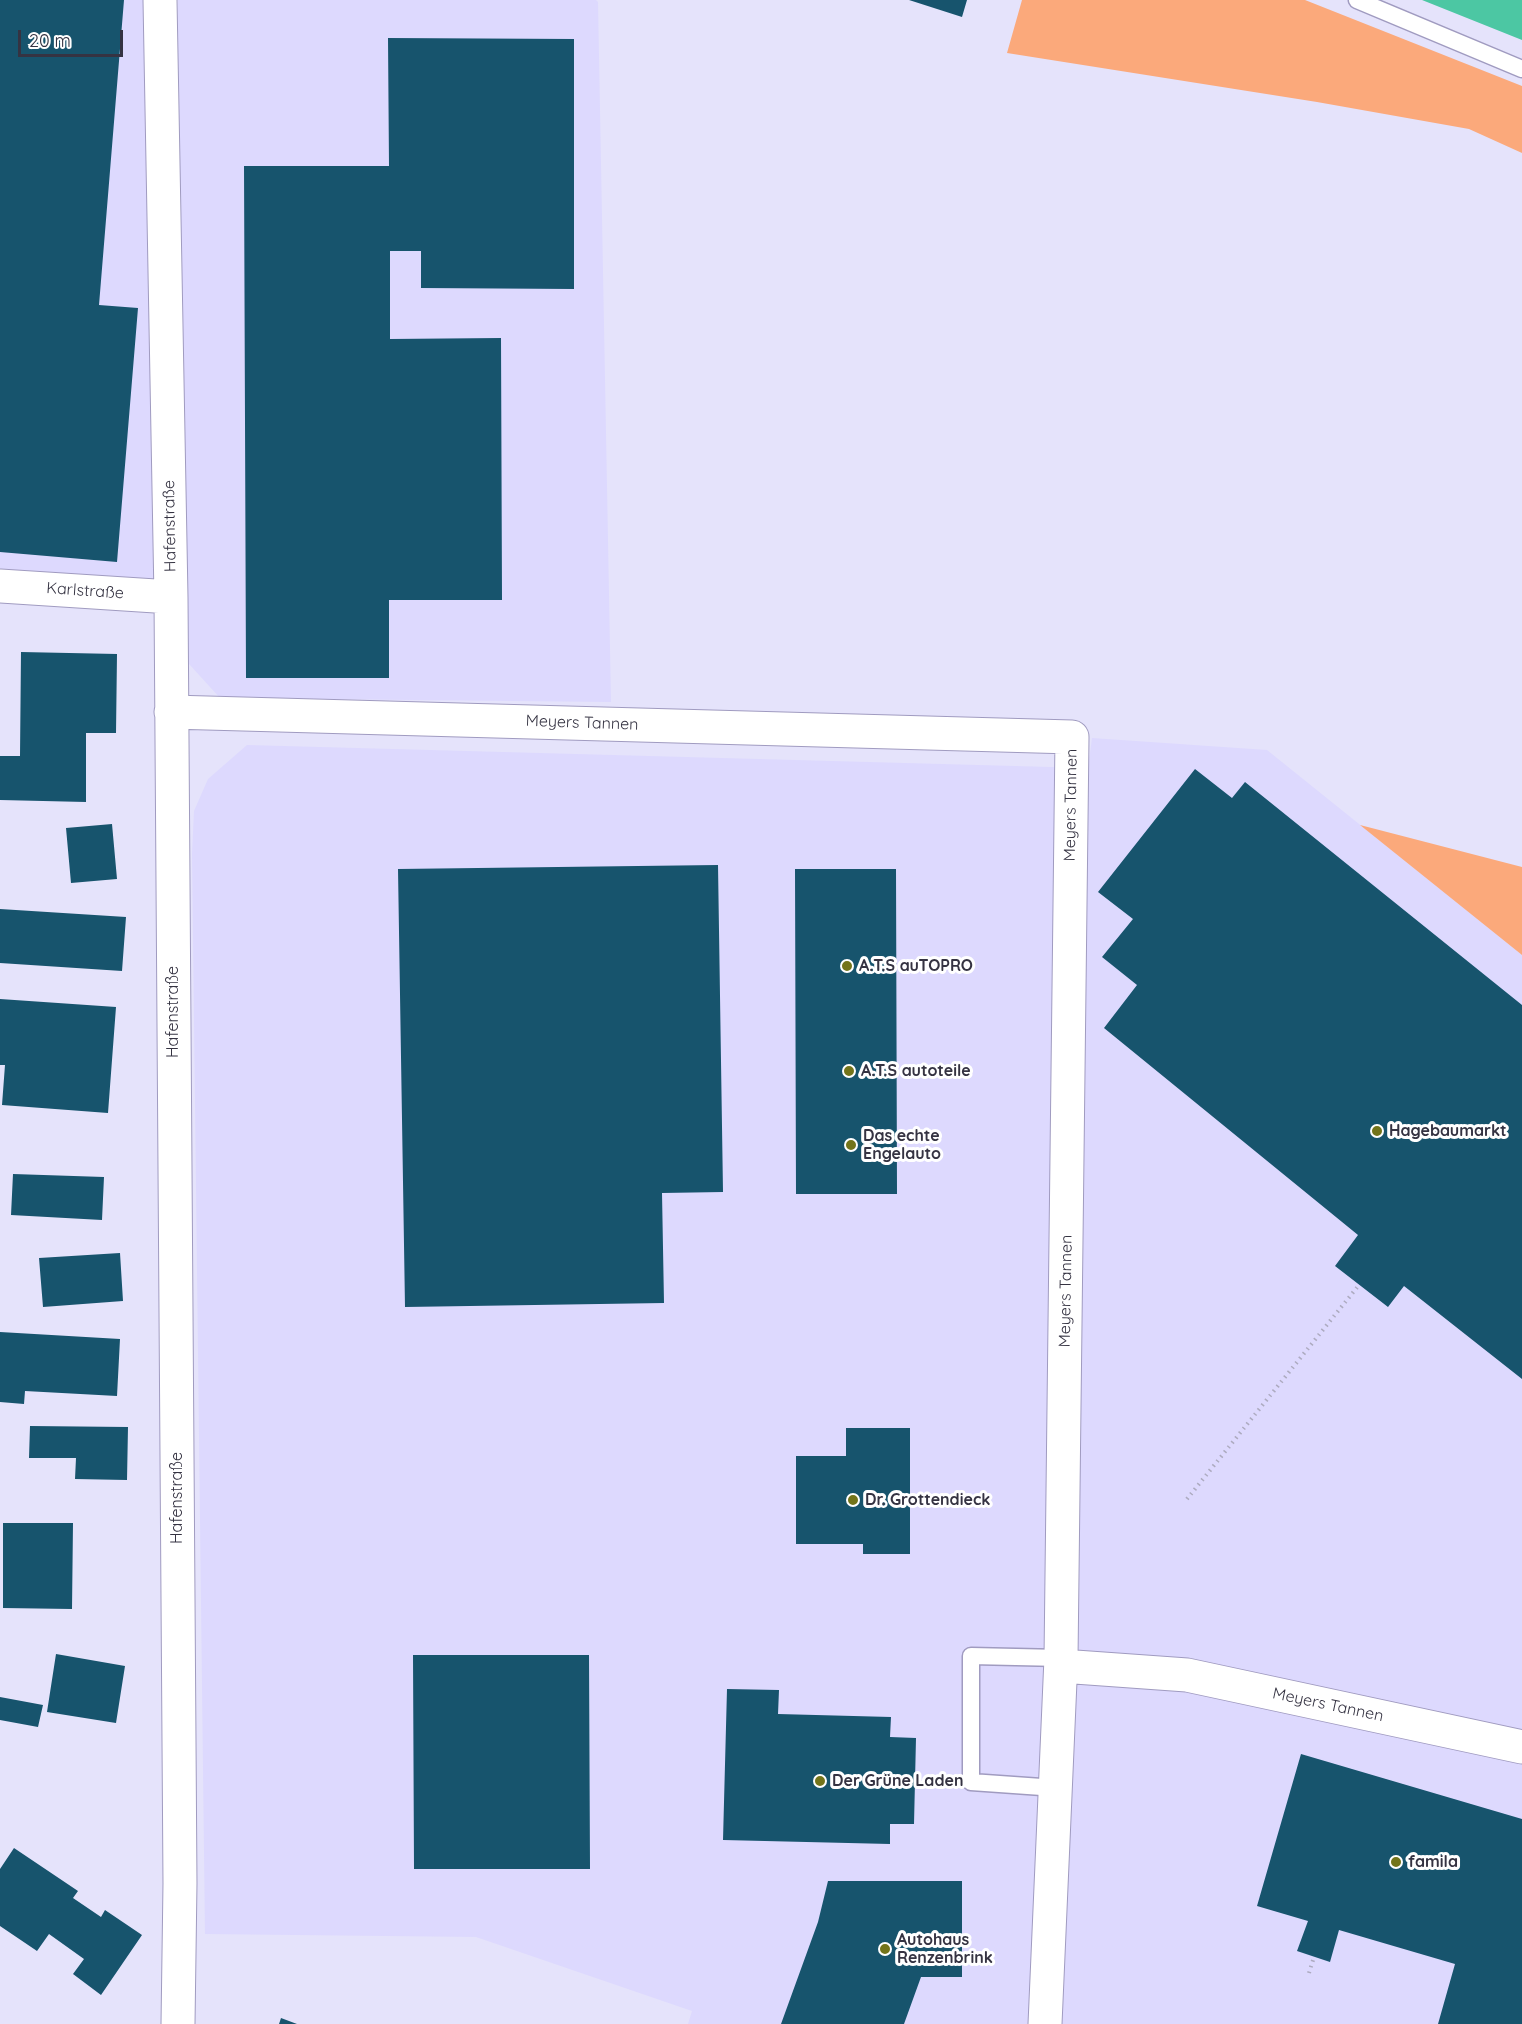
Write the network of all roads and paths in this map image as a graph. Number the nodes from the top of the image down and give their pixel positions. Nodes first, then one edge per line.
1 (160, 0) edge
2 (1357, 0) edge
3 (1522, 69) edge
4 (0, 586) edge
5 (171, 597) junction
6 (171, 712) junction
7 (1359, 1285) dead end
8 (1187, 1499) dead end
9 (1061, 1662) junction
10 (1522, 1747) edge
11 (1056, 1788) junction
12 (1314, 1957) dead end
13 (1309, 1973) dead end
14 (178, 2024) edge
15 (1045, 2024) edge

1 - 5 street, Hafenstraße
2 - 3 lane
4 - 5 street, Karlstraße
5 - 6 street, Hafenstraße
6 - 9 street, Meyers Tannen
6 - 14 street, Hafenstraße
7 - 8 path
9 - 10 street, Meyers Tannen
9 - 11 street, Meyers Tannen
9 - 11 lane
11 - 15 street, Meyers Tannen
12 - 13 path

